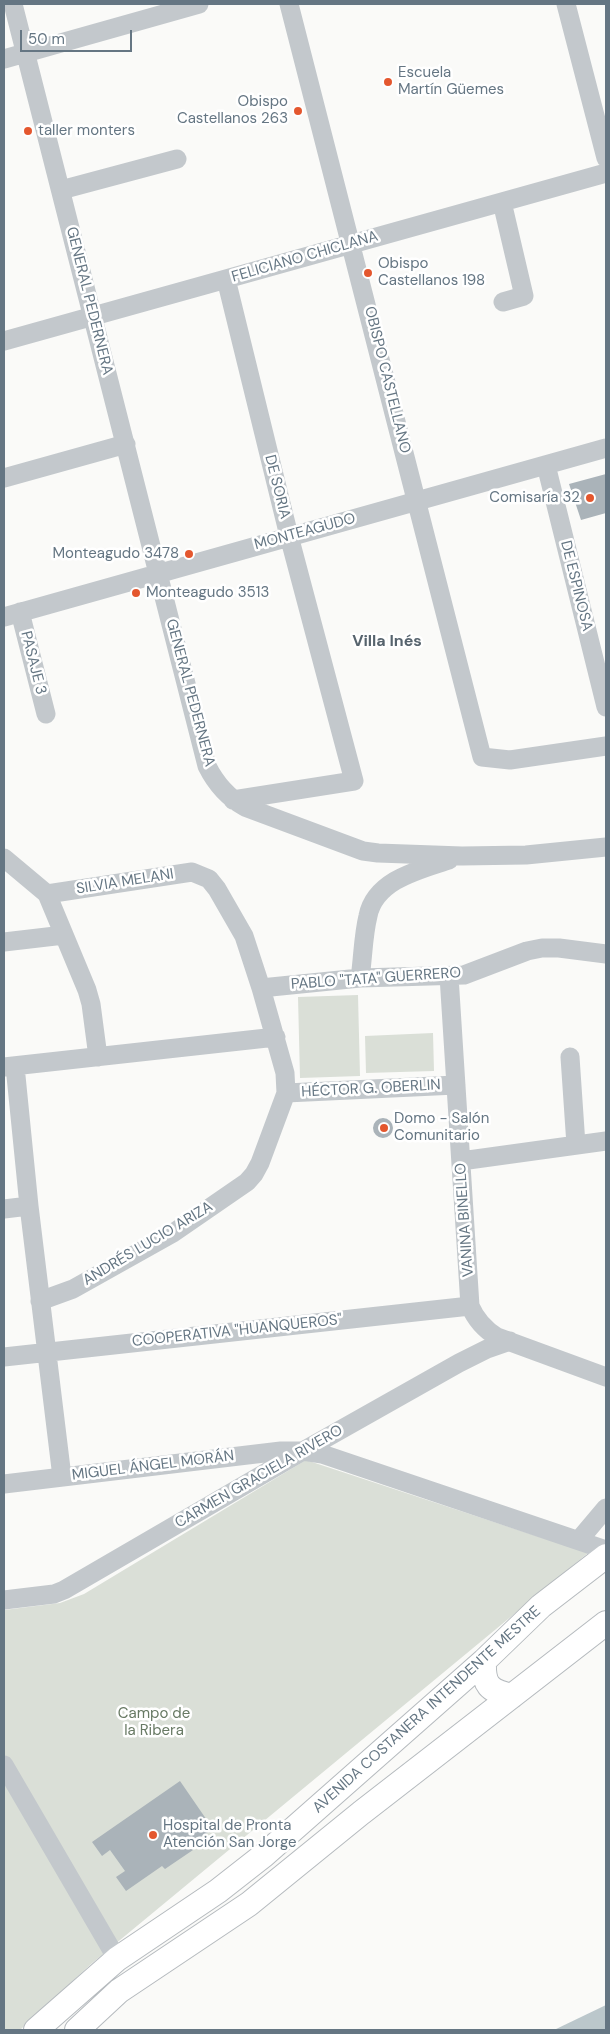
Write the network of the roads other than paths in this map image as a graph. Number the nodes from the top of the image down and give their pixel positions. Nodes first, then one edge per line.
1 (13, 4) edge
2 (199, 4) edge
3 (289, 4) edge
4 (566, 4) edge
5 (26, 53) junction
6 (4, 60) edge
7 (606, 158) edge
8 (177, 159) dead end
9 (606, 173) edge
10 (61, 190) junction
11 (502, 202) junction
12 (352, 244) junction
13 (226, 279) junction
14 (503, 302) dead end
15 (93, 316) junction
16 (4, 341) edge
17 (126, 444) junction
18 (606, 448) edge
19 (546, 466) junction
20 (4, 478) edge
21 (418, 501) junction
22 (289, 536) junction
23 (159, 573) junction
24 (12, 615) edge
25 (606, 707) edge
26 (46, 714) dead end
27 (606, 746) edge
28 (233, 800) junction
29 (606, 847) edge
30 (462, 856) junction
31 (4, 858) edge
32 (203, 876) joint
33 (47, 894) junction
34 (64, 935) junction
35 (4, 942) edge
36 (606, 954) edge
37 (449, 976) junction
38 (360, 978) junction
39 (261, 988) junction
40 (276, 1037) junction
41 (98, 1057) junction
42 (570, 1057) dead end
43 (9, 1067) edge
44 (456, 1085) junction
45 (286, 1093) junction
46 (606, 1141) edge
47 (576, 1145) junction
48 (461, 1161) junction
49 (29, 1206) junction
50 (4, 1209) edge
51 (40, 1301) junction
52 (473, 1312) junction
53 (510, 1341) junction
54 (47, 1352) junction
55 (4, 1357) edge
56 (469, 1358) junction
57 (606, 1377) edge
58 (303, 1451) junction
59 (230, 1457) junction
60 (62, 1477) junction
61 (4, 1484) edge
62 (246, 1484) junction
63 (606, 1508) edge
64 (579, 1540) junction
65 (606, 1550) edge
66 (606, 1556) edge
67 (4, 1600) edge
68 (606, 1623) edge
69 (484, 1661) junction
70 (512, 1696) junction
71 (4, 1765) edge
72 (117, 1959) junction
73 (36, 2030) edge
74 (78, 2030) edge

1 - 5 street, GENERAL PEDERNERA
2 - 5 street
3 - 12 street, OBISPO CASTELLANO
4 - 7 street
5 - 6 street
5 - 10 street, GENERAL PEDERNERA
8 - 10 street
9 - 11 street, FELICIANO CHICLANA
10 - 15 street, GENERAL PEDERNERA
11 - 12 street, FELICIANO CHICLANA
11 - 14 street
12 - 13 street, FELICIANO CHICLANA
12 - 21 street, OBISPO CASTELLANO
13 - 15 street, FELICIANO CHICLANA
13 - 22 street, DE SORIA
15 - 16 street, FELICIANO CHICLANA
15 - 17 street, GENERAL PEDERNERA
17 - 20 street
17 - 23 street, GENERAL PEDERNERA
18 - 19 street, MONTEAGUDO
19 - 21 street, MONTEAGUDO
19 - 25 street, DE ESPINOSA
21 - 22 street, MONTEAGUDO
21 - 27 street, OBISPO CASTELLANO
22 - 23 street, MONTEAGUDO
22 - 28 street, DE SORIA
23 - 24 street, MONTEAGUDO
23 - 28 street, GENERAL PEDERNERA
24 - 26 street, PASAJE 3
28 - 30 street, GENERAL PEDERNERA
29 - 30 street, GENERAL PEDERNERA
30 - 38 street
31 - 33 street
32 - 33 street, SILVIA MELANI
32 - 39 street, ANDRÉS LUCIO ARIZA
33 - 34 street
34 - 35 street
34 - 41 street
36 - 37 street, PABLO "TATA" GUERRERO
37 - 38 street, PABLO "TATA" GUERRERO
37 - 44 street, VANINA BINELLO
38 - 39 street, PABLO "TATA" GUERRERO
39 - 40 street, ANDRÉS LUCIO ARIZA
40 - 41 street
40 - 45 street, ANDRÉS LUCIO ARIZA
41 - 43 street
42 - 47 street
43 - 49 street
44 - 45 street, HÉCTOR G. OBERLIN
44 - 48 street, VANINA BINELLO
45 - 51 street, ANDRÉS LUCIO ARIZA
46 - 47 street
47 - 48 street
48 - 52 street, VANINA BINELLO
49 - 50 street
49 - 51 street
51 - 54 street
52 - 53 street
52 - 54 street, COOPERATIVA "HUANQUEROS"
52 - 56 street, VANINA BINELLO
53 - 56 street, CARMEN GRACIELA RIVERO
53 - 57 street
54 - 55 street, COOPERATIVA "HUANQUEROS"
54 - 60 street
56 - 58 street, CARMEN GRACIELA RIVERO
58 - 59 street, MIGUEL ÁNGEL MORÁN
58 - 62 street, CARMEN GRACIELA RIVERO
58 - 64 street, MIGUEL ÁNGEL MORÁN
59 - 60 street, MIGUEL ÁNGEL MORÁN
59 - 62 street
60 - 61 street, MIGUEL ÁNGEL MORÁN
62 - 67 street, CARMEN GRACIELA RIVERO
63 - 64 street
64 - 65 street, MIGUEL ÁNGEL MORÁN
66 - 69 main road, AVENIDA COSTANERA INTENDENTE MESTRE
68 - 70 main road, AVENIDA COSTANERA INTENDENTE MESTRE
69 - 70 main road
69 - 72 main road, AVENIDA COSTANERA INTENDENTE MESTRE
70 - 74 main road, AVENIDA COSTANERA INTENDENTE MESTRE
71 - 72 street
72 - 73 main road, AVENIDA COSTANERA INTENDENTE MESTRE

